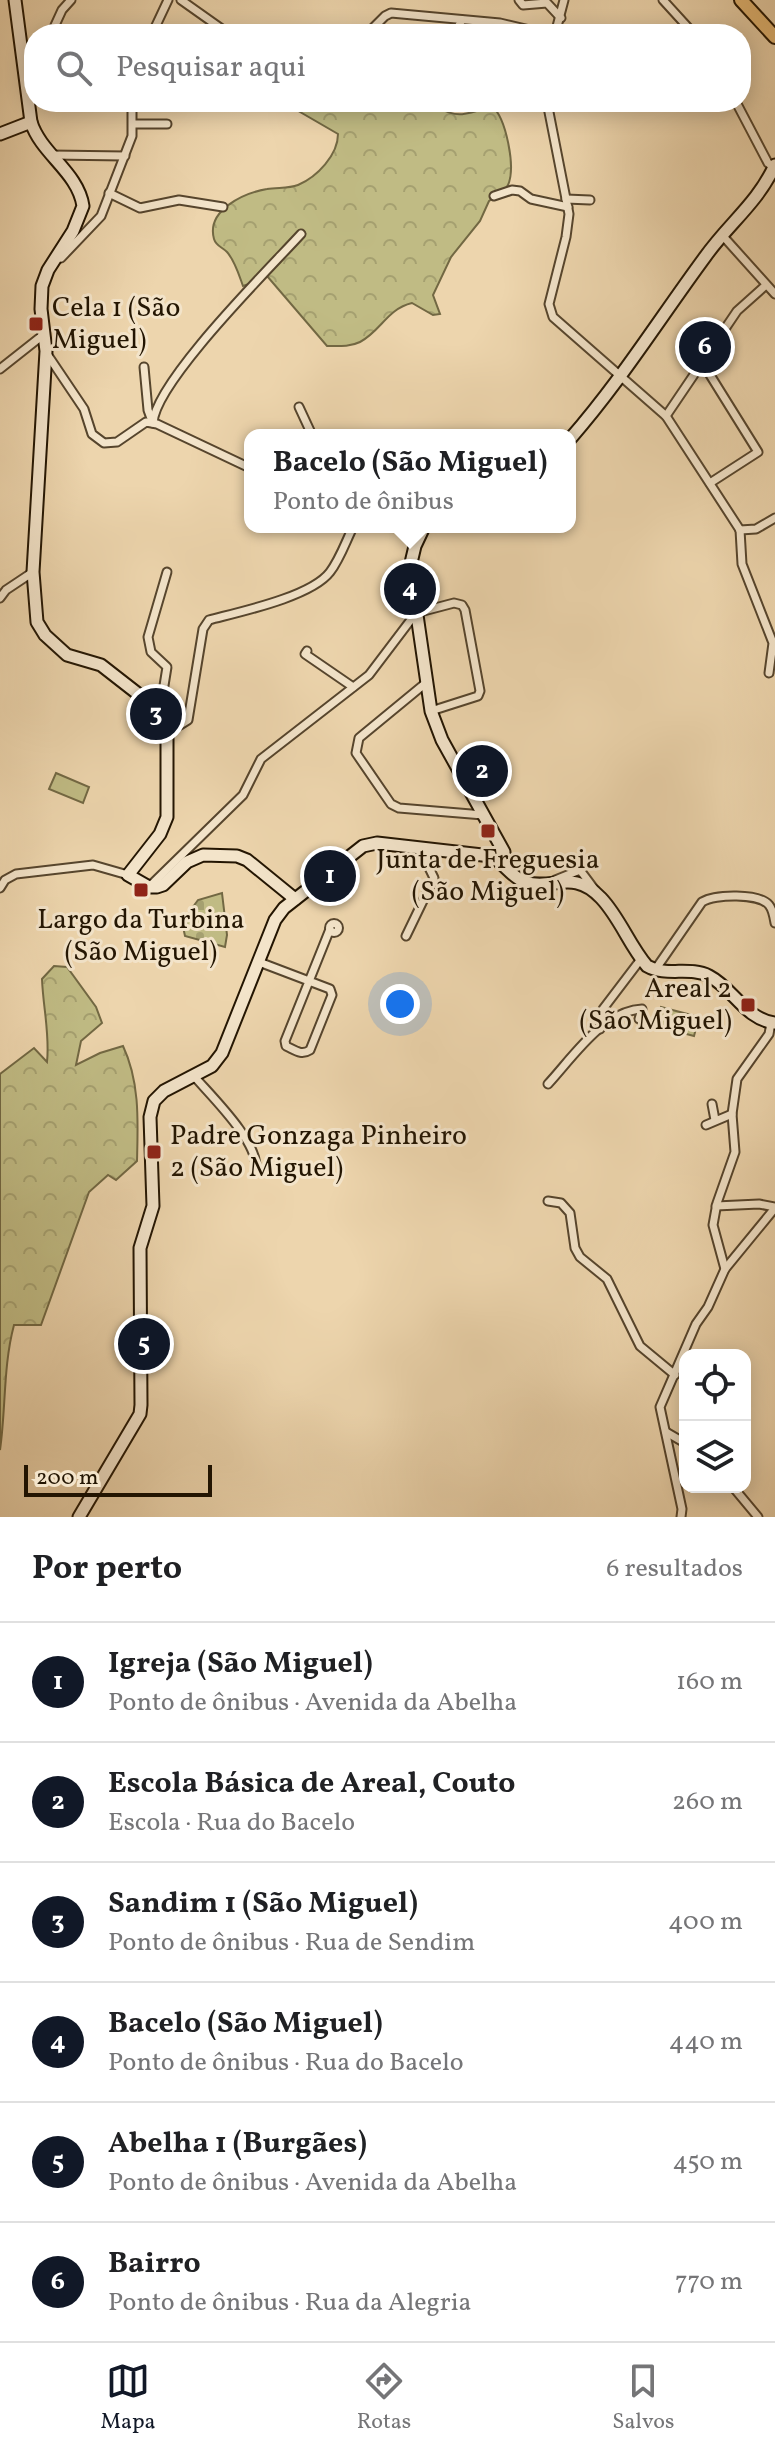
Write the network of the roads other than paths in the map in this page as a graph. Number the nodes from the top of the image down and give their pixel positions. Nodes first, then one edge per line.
1 (15, 0) edge
2 (71, 0) edge
3 (168, 0) edge
4 (181, 0) edge
5 (519, 0) edge
6 (564, 0) edge
7 (663, 0) edge
8 (744, 4) edge
9 (561, 18) junction
10 (462, 20) junction
11 (56, 24) edge
12 (157, 24) edge
13 (215, 24) edge
14 (377, 24) edge
15 (460, 24) edge
16 (504, 24) edge
17 (559, 24) edge
18 (685, 24) edge
19 (775, 35) edge
20 (24, 46) edge
21 (31, 112) edge
22 (133, 112) edge
23 (549, 112) edge
24 (741, 112) edge
25 (31, 122) junction
26 (134, 124) junction
27 (167, 124) dead end
28 (0, 134) edge
29 (52, 155) junction
30 (125, 156) junction
31 (774, 166) edge
32 (109, 193) junction
33 (494, 196) dead end
34 (590, 200) dead end
35 (567, 203) junction
36 (223, 207) dead end
37 (301, 234) dead end
38 (722, 235) junction
39 (48, 276) junction
40 (766, 285) junction
41 (775, 294) edge
42 (43, 335) junction
43 (46, 351) junction
44 (702, 362) junction
45 (144, 367) dead end
46 (0, 369) edge
47 (621, 377) junction
48 (299, 407) dead end
49 (666, 416) junction
50 (153, 423) junction
51 (309, 429) edge
52 (576, 432) edge
53 (244, 465) edge
54 (710, 483) junction
55 (775, 518) edge
56 (740, 530) junction
57 (350, 533) edge
58 (421, 533) edge
59 (33, 572) junction
60 (167, 572) dead end
61 (0, 598) edge
62 (416, 613) junction
63 (307, 651) dead end
64 (769, 673) dead end
65 (427, 682) junction
66 (353, 687) junction
67 (156, 709) junction
68 (431, 711) junction
69 (164, 724) junction
70 (483, 815) junction
71 (419, 847) junction
72 (496, 858) junction
73 (128, 875) junction
74 (149, 887) junction
75 (0, 888) edge
76 (295, 899) junction
77 (775, 923) edge
78 (330, 929) dead end
79 (406, 936) dead end
80 (641, 959) junction
81 (259, 962) junction
82 (655, 970) junction
83 (308, 980) junction
84 (639, 1019) dead end
85 (773, 1023) edge
86 (600, 1029) junction
87 (193, 1075) junction
88 (548, 1084) dead end
89 (712, 1104) dead end
90 (732, 1114) junction
91 (715, 1120) junction
92 (706, 1125) dead end
93 (256, 1170) dead end
94 (548, 1201) dead end
95 (716, 1206) junction
96 (775, 1208) edge
97 (725, 1269) junction
98 (675, 1375) junction
99 (666, 1432) junction
100 (679, 1440) edge
101 (738, 1493) edge
102 (79, 1517) edge
103 (681, 1517) edge
104 (758, 1517) edge

1 - 20 street
2 - 11 street
3 - 12 street
4 - 13 street
5 - 9 street
6 - 9 street
7 - 18 street
8 - 19 main road
9 - 17 street
10 - 14 street
10 - 15 street
10 - 16 street
21 - 25 street
22 - 26 street
23 - 35 street
24 - 31 street
25 - 28 street
25 - 29 street
26 - 27 street
26 - 30 street
29 - 30 street
29 - 39 street
30 - 32 street
31 - 38 street
32 - 36 street
32 - 39 street
33 - 35 street
34 - 35 street
35 - 47 street
37 - 50 street
38 - 40 street
38 - 47 street
39 - 42 street
40 - 41 street
40 - 44 street
42 - 43 street
42 - 46 street
43 - 50 street
43 - 59 street
44 - 49 street
44 - 54 street
45 - 50 street
47 - 49 street
47 - 52 street
48 - 51 street
49 - 54 street
50 - 53 street
54 - 56 street
55 - 56 street
56 - 64 street
57 - 69 street
58 - 62 street
59 - 61 street
59 - 67 street
60 - 67 street
62 - 65 street
62 - 66 street
62 - 68 street
63 - 66 street
65 - 68 street
65 - 70 street
66 - 74 street
67 - 69 street
68 - 70 street
69 - 73 street
70 - 72 street
71 - 72 street
71 - 76 street
71 - 79 street
72 - 80 street
73 - 74 street
73 - 75 street
74 - 76 street
76 - 81 street
77 - 82 street
78 - 83 street
80 - 82 street
80 - 86 street
81 - 83 street
81 - 87 street
82 - 85 street
83 - 83 street
84 - 86 street
85 - 90 street
86 - 88 street
87 - 93 street
87 - 102 street
89 - 91 street
90 - 91 street
90 - 95 street
91 - 92 street
94 - 98 street
95 - 96 street
95 - 97 street
96 - 97 street
97 - 98 street
98 - 99 street
99 - 100 street
99 - 103 street
101 - 104 street

